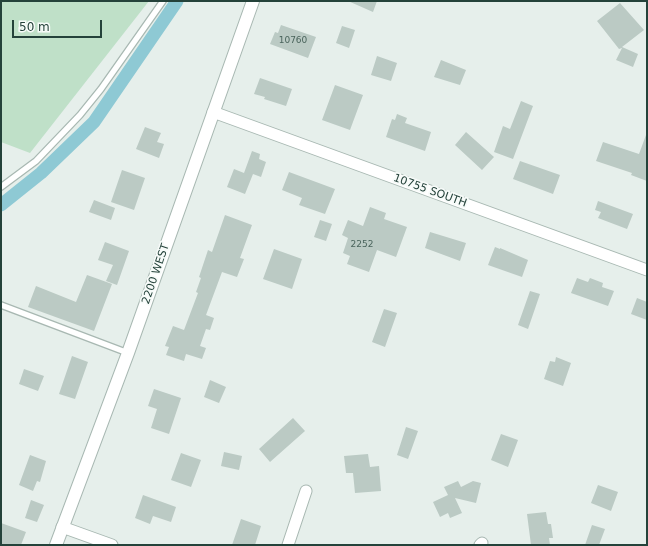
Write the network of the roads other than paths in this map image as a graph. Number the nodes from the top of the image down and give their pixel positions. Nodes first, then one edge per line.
1 (163, 1) edge
2 (253, 1) edge
3 (212, 112) junction
4 (1, 187) edge
5 (647, 270) edge
6 (1, 305) edge
7 (128, 353) junction
8 (306, 491) dead end
9 (62, 527) junction
10 (56, 545) edge
11 (112, 545) edge
12 (288, 545) edge

1 - 4 lane
2 - 3 street, 2200 WEST
3 - 5 street, 10755 SOUTH
3 - 7 street, 2200 WEST
6 - 7 lane
7 - 9 street, 2200 WEST
8 - 12 street
9 - 10 street, 2200 WEST
9 - 11 street

